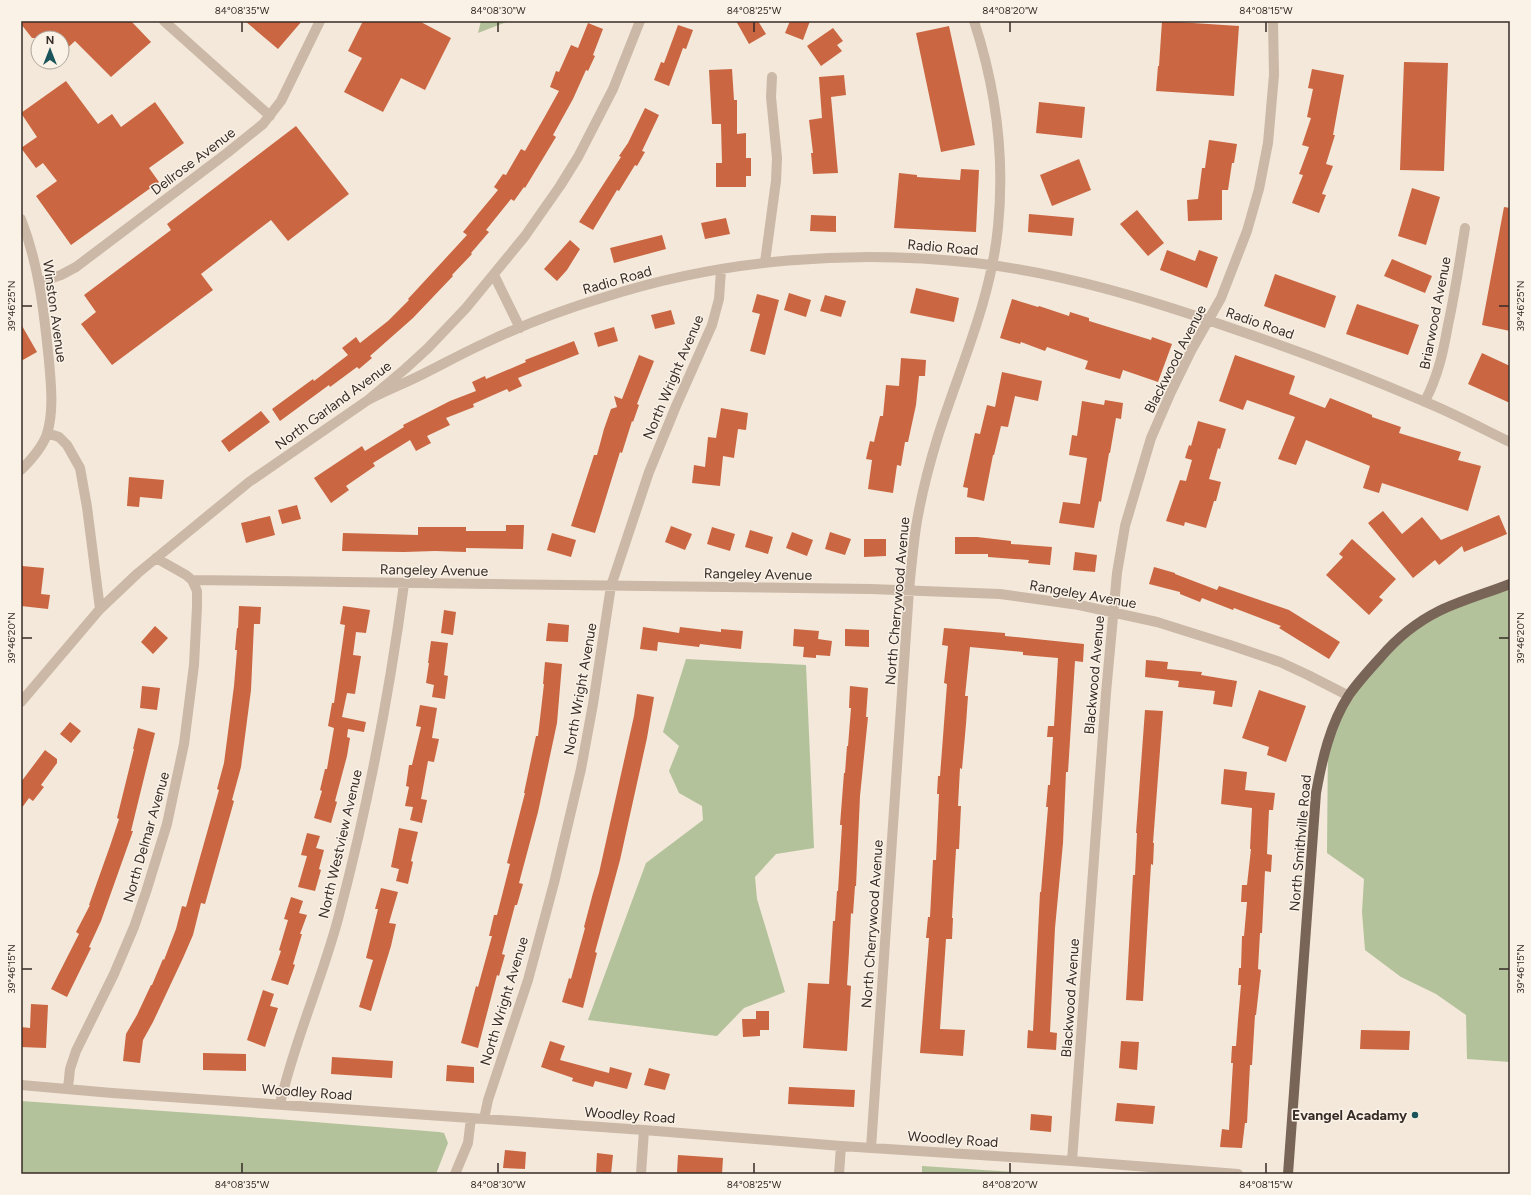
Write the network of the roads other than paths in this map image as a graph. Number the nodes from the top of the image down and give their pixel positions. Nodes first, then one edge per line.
1 (164, 21) edge
2 (320, 21) edge
3 (640, 21) edge
4 (974, 21) edge
5 (1273, 21) edge
6 (772, 77) dead end
7 (270, 116) junction
8 (21, 219) edge
9 (1465, 228) dead end
10 (766, 262) junction
11 (992, 266) junction
12 (721, 270) junction
13 (494, 275) junction
14 (40, 282) junction
15 (1210, 320) junction
16 (520, 328) junction
17 (368, 400) junction
18 (1425, 402) junction
19 (47, 433) junction
20 (1510, 442) edge
21 (21, 470) edge
22 (156, 558) junction
23 (192, 580) junction
24 (404, 584) junction
25 (1510, 584) edge
26 (611, 586) junction
27 (909, 590) junction
28 (100, 609) junction
29 (1113, 612) junction
30 (1349, 696) junction
31 (21, 702) edge
32 (21, 1085) edge
33 (68, 1088) junction
34 (280, 1104) junction
35 (471, 1118) junction
36 (484, 1119) junction
37 (644, 1130) junction
38 (841, 1146) junction
39 (871, 1148) junction
40 (1072, 1161) junction
41 (455, 1174) edge
42 (641, 1174) edge
43 (839, 1174) edge
44 (1238, 1174) edge
45 (1288, 1174) edge

1 - 7 street
2 - 7 street, Dellrose Avenue
3 - 13 street, North Garland Avenue
4 - 11 street, North Cherrywood Avenue
5 - 15 street, Blackwood Avenue
6 - 10 street
7 - 14 street, Dellrose Avenue
8 - 14 street, Winston Avenue
9 - 18 street, Briarwood Avenue
10 - 11 street, Radio Road
10 - 12 street, Radio Road
11 - 15 street, Radio Road
11 - 27 street, North Cherrywood Avenue
12 - 16 street, Radio Road
12 - 26 street, North Wright Avenue
13 - 16 street
13 - 17 street, North Garland Avenue
14 - 19 street, Winston Avenue
15 - 18 street, Radio Road
15 - 29 street, Blackwood Avenue
16 - 17 street, Radio Road
17 - 22 street, North Garland Avenue
18 - 20 street, Radio Road
19 - 21 street, Winston Avenue
19 - 28 street
22 - 23 street
22 - 28 street, North Garland Avenue
23 - 24 street, Rangeley Avenue
23 - 33 street, North Delmar Avenue
24 - 26 street, Rangeley Avenue
24 - 34 street, North Westview Avenue
25 - 30 main road, North Smithville Road
26 - 27 street, Rangeley Avenue
26 - 36 street, North Wright Avenue
27 - 29 street, Rangeley Avenue
27 - 39 street, North Cherrywood Avenue
28 - 31 street, North Garland Avenue
29 - 30 street, Rangeley Avenue
29 - 40 street, Blackwood Avenue
30 - 45 main road, North Smithville Road
32 - 33 street, Woodley Road
33 - 34 street, Woodley Road
34 - 35 street, Woodley Road
35 - 36 street, Woodley Road
35 - 41 street
36 - 37 street, Woodley Road
37 - 38 street, Woodley Road
37 - 42 street
38 - 39 street, Woodley Road
38 - 43 street
39 - 40 street, Woodley Road
40 - 44 street, Woodley Road

